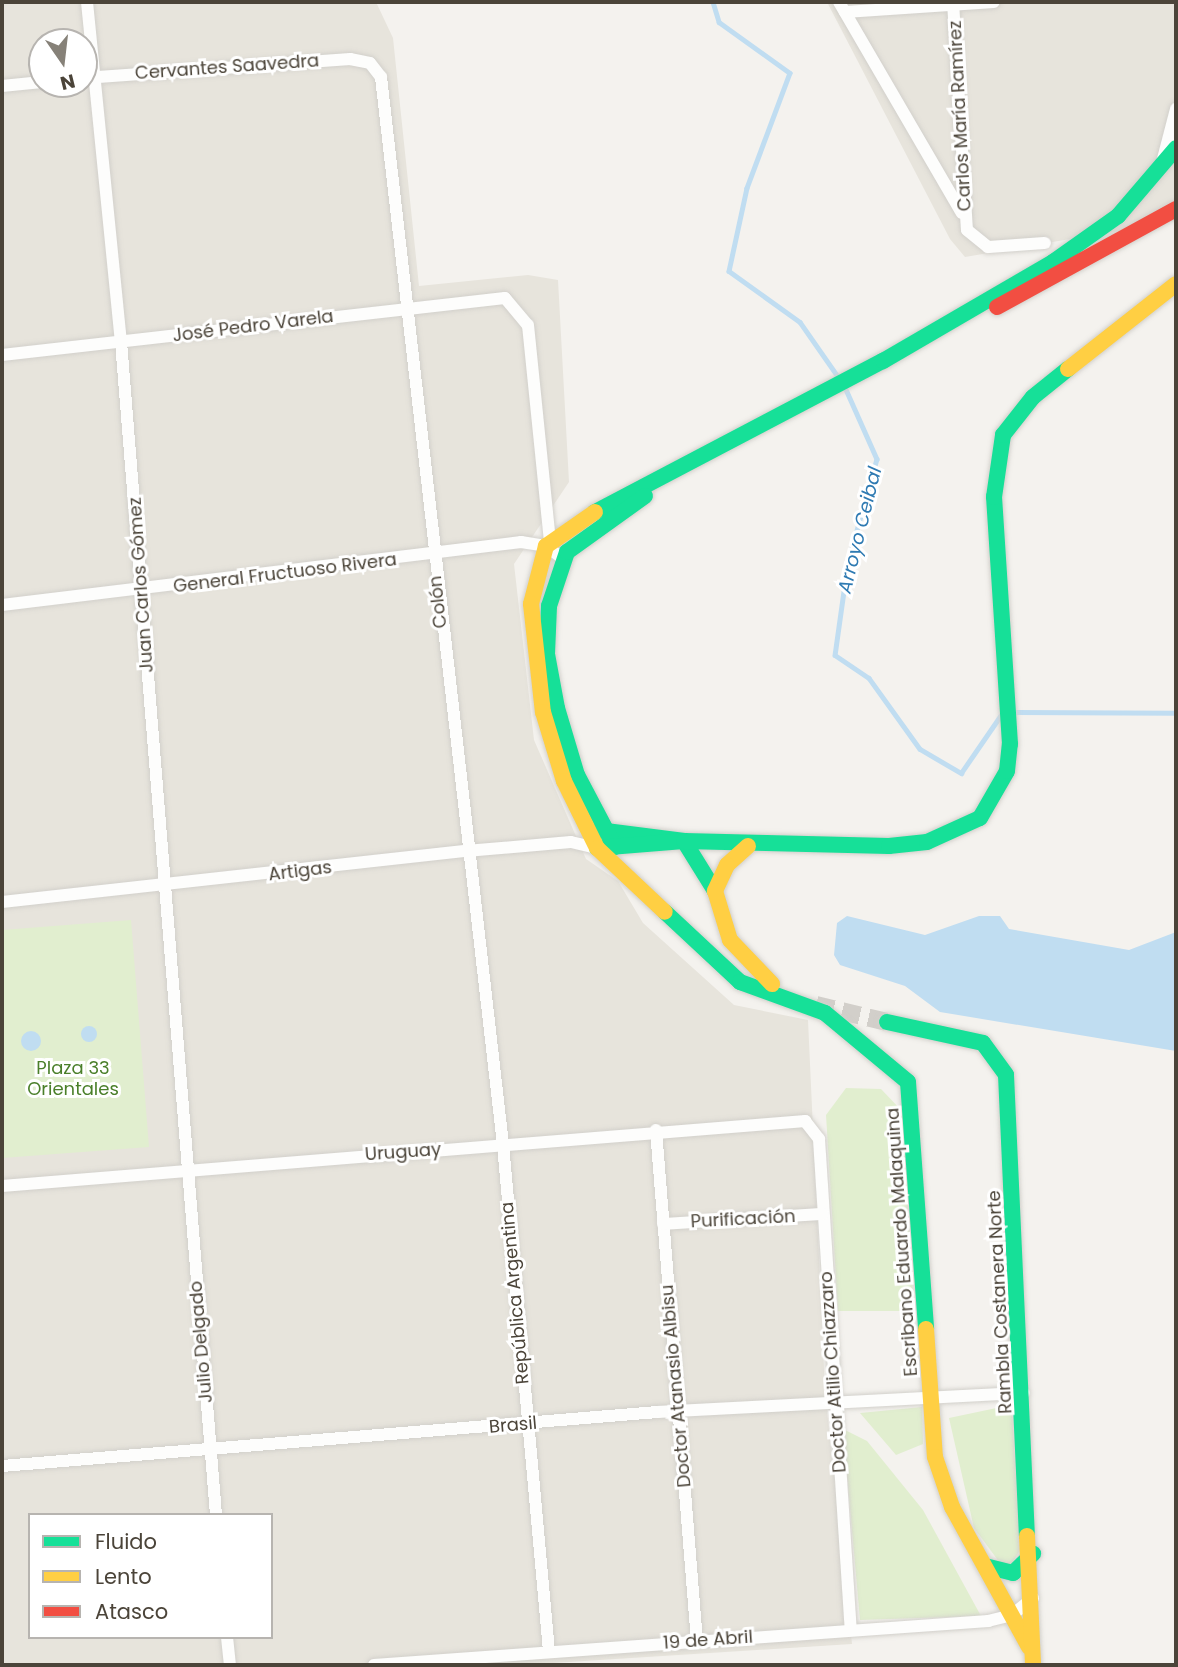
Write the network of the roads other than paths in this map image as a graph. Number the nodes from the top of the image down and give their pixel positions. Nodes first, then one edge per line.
1 (88, 2) edge
2 (994, 2) edge
3 (953, 3) edge
4 (842, 7) edge
5 (89, 28) edge
6 (370, 63) joint
7 (98, 76) edge
8 (28, 83) edge
9 (2, 86) edge
10 (92, 98) edge
11 (1176, 109) edge
12 (1176, 148) edge
13 (1160, 169) junction
14 (1176, 209) edge
15 (965, 218) junction
16 (1045, 243) dead end
17 (1176, 284) edge
18 (405, 307) junction
19 (121, 342) junction
20 (914, 344) junction
21 (2, 355) edge
22 (711, 451) junction
23 (544, 488) junction
24 (562, 528) junction
25 (548, 543) junction
26 (432, 555) junction
27 (562, 558) junction
28 (142, 590) junction
29 (2, 605) edge
30 (596, 830) junction
31 (684, 841) junction
32 (615, 846) junction
33 (748, 846) junction
34 (597, 848) junction
35 (466, 851) junction
36 (163, 886) junction
37 (715, 891) junction
38 (2, 902) edge
39 (772, 984) dead end
40 (887, 1022) tunnel mouth
41 (804, 1121) joint
42 (656, 1130) junction
43 (503, 1145) junction
44 (187, 1169) junction
45 (2, 1186) edge
46 (823, 1214) junction
47 (663, 1224) junction
48 (1024, 1393) junction
49 (932, 1398) junction
50 (834, 1403) junction
51 (678, 1411) junction
52 (526, 1424) junction
53 (211, 1452) junction
54 (2, 1466) edge
55 (216, 1513) edge
56 (1032, 1554) junction
57 (985, 1566) junction
58 (1035, 1597) junction
59 (1012, 1615) junction
60 (851, 1628) junction
61 (227, 1639) edge
62 (697, 1642) junction
63 (1029, 1647) junction
64 (549, 1651) junction
65 (230, 1665) edge
66 (374, 1665) edge
67 (1033, 1665) edge

1 - 5 street, Juan Carlos Gómez
2 - 3 street
3 - 4 street
3 - 15 street, Carlos María Ramírez
4 - 15 street
6 - 7 street, Cervantes Saavedra
6 - 18 street, Colón
8 - 9 street
10 - 19 street, Juan Carlos Gómez
11 - 13 street
12 - 13 street
13 - 20 street
14 - 20 street
15 - 16 street, Carlos María Ramírez
17 - 33 street
18 - 19 street, José Pedro Varela
18 - 23 street, José Pedro Varela
18 - 26 street, Colón
19 - 21 street, José Pedro Varela
19 - 28 street, Juan Carlos Gómez
20 - 22 street
22 - 24 street
22 - 27 street
23 - 24 street
23 - 25 street
24 - 25 street
25 - 26 street, General Fructuoso Rivera
25 - 27 street
25 - 30 street
26 - 28 street, General Fructuoso Rivera
26 - 35 street, Colón
27 - 30 street
28 - 29 street, General Fructuoso Rivera
28 - 36 street, Juan Carlos Gómez
30 - 31 street
30 - 32 street
30 - 34 street, Escribano Eduardo Malaquina
31 - 32 street
31 - 33 street
31 - 37 street
32 - 34 street
33 - 37 street
34 - 35 street, Artigas
34 - 49 street, Escribano Eduardo Malaquina
35 - 36 street, Artigas
35 - 43 street, Colón
36 - 38 street, Artigas
36 - 44 street, Juan Carlos Gómez
37 - 39 street
40 - 48 street, Rambla Costanera Norte
41 - 42 street, Uruguay
41 - 46 street, Doctor Atilio Chiazzaro
42 - 43 street, Uruguay
42 - 47 street, Doctor Atanasio Albisu
43 - 44 street, Uruguay
43 - 52 street, República Argentina
44 - 45 street, Uruguay
44 - 53 street, Julio Delgado
46 - 47 street, Purificación
46 - 50 street, Doctor Atilio Chiazzaro
47 - 51 street, Doctor Atanasio Albisu
48 - 49 street, Brasil
48 - 56 street, Rambla Costanera Norte
49 - 50 street, Brasil
49 - 57 street, Escribano Eduardo Malaquina
50 - 51 street, Brasil
50 - 60 street, Doctor Atilio Chiazzaro
51 - 52 street, Brasil
51 - 62 street, Doctor Atanasio Albisu
52 - 53 street, Brasil
52 - 64 street, República Argentina
53 - 54 street, Brasil
53 - 55 street, Julio Delgado
56 - 57 street
56 - 58 street, Rambla Costanera Norte
57 - 59 street, Escribano Eduardo Malaquina
58 - 59 street
58 - 63 street, Rambla Costanera Norte
59 - 60 street, 19 de Abril
59 - 63 street, Escribano Eduardo Malaquina
60 - 62 street, 19 de Abril
61 - 65 street
62 - 64 street, 19 de Abril
63 - 67 street, Rambla Costanera Norte
64 - 66 street, 19 de Abril

